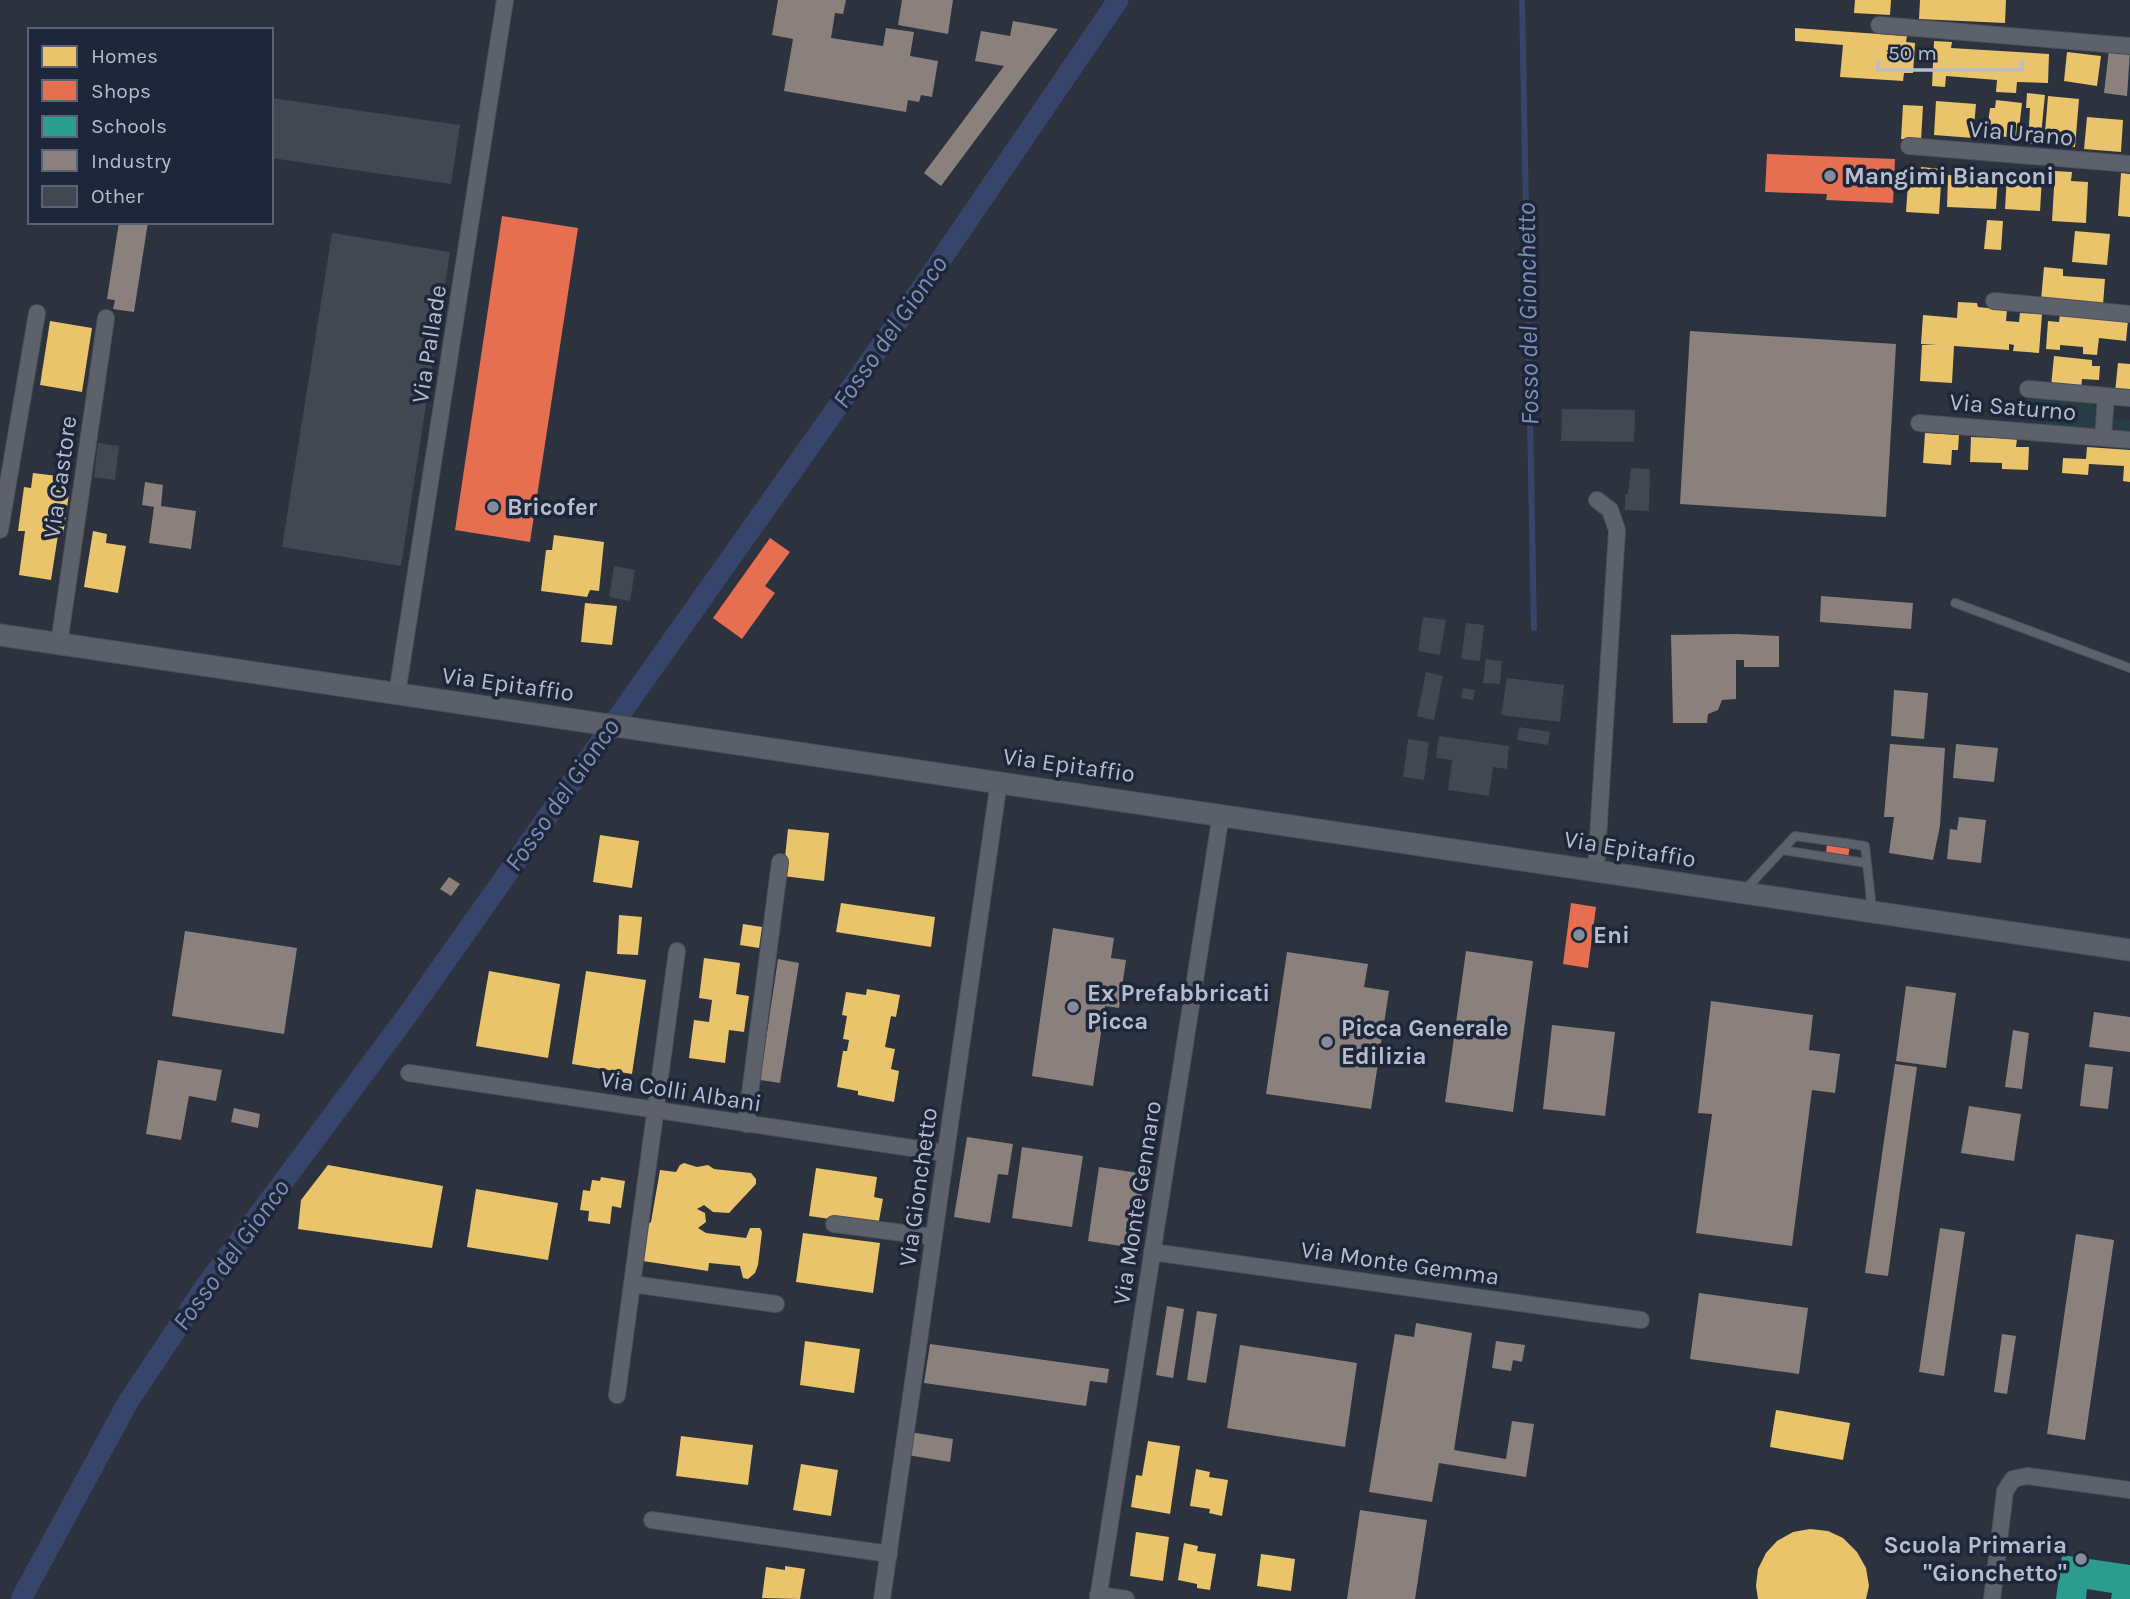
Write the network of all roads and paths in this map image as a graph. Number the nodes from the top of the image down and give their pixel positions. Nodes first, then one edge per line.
1 (505, 0) edge
2 (1879, 25) dead end
3 (2130, 46) edge
4 (1909, 146) dead end
5 (2130, 164) edge
6 (1994, 301) dead end
7 (37, 313) dead end
8 (2130, 314) edge
9 (106, 317) dead end
10 (2028, 390) dead end
11 (2106, 397) junction
12 (2130, 398) edge
13 (1919, 422) dead end
14 (2103, 437) junction
15 (2130, 440) edge
16 (1597, 500) dead end
17 (0, 530) edge
18 (1955, 603) dead end
19 (0, 635) edge
20 (59, 644) junction
21 (2130, 668) edge
22 (397, 694) junction
23 (999, 781) junction
24 (1221, 814) junction
25 (1782, 850) junction
26 (780, 862) dead end
27 (1866, 863) junction
28 (1596, 870) junction
29 (1743, 892) junction
30 (1872, 912) junction
31 (2130, 950) edge
32 (677, 951) dead end
33 (410, 1073) dead end
34 (656, 1110) junction
35 (746, 1124) junction
36 (946, 1153) junction
37 (834, 1224) dead end
38 (933, 1237) junction
39 (1152, 1252) junction
40 (632, 1284) junction
41 (776, 1304) dead end
42 (1641, 1320) dead end
43 (617, 1395) dead end
44 (2130, 1490) edge
45 (652, 1520) dead end
46 (889, 1554) junction
47 (1098, 1597) edge
48 (882, 1599) edge
49 (1126, 1599) edge
50 (1992, 1599) edge

1 - 22 street, Via Pallade
2 - 3 street
4 - 5 street, Via Urano
6 - 8 street
7 - 17 street
9 - 20 street, Via Castore
10 - 11 street, Via Saturno
11 - 12 street, Via Saturno
11 - 14 street, Via Saturno
13 - 14 street, Via Saturno
14 - 15 street, Via Saturno
16 - 28 street
18 - 21 lane
19 - 20 main road, Via Epitaffio
20 - 22 main road, Via Epitaffio
22 - 23 main road, Via Epitaffio
23 - 24 main road, Via Epitaffio
23 - 36 street, Via Gionchetto
24 - 28 main road, Via Epitaffio
24 - 39 street, Via Monte Gennaro
25 - 27 lane
25 - 27 lane
25 - 29 lane
26 - 35 street
27 - 30 lane
28 - 29 main road, Via Epitaffio
29 - 30 main road, Via Epitaffio
30 - 31 main road, Via Epitaffio
32 - 34 street
33 - 34 street, Via Colli Albani
34 - 35 street, Via Colli Albani
34 - 40 street
35 - 36 street, Via Colli Albani
36 - 38 street, Via Gionchetto
37 - 38 street
38 - 46 street, Via Gionchetto
39 - 42 street, Via Monte Gemma
39 - 47 street, Via Monte Gennaro
40 - 41 street
40 - 43 street
44 - 50 street
45 - 46 street
46 - 48 street, Via Gionchetto
47 - 49 street

